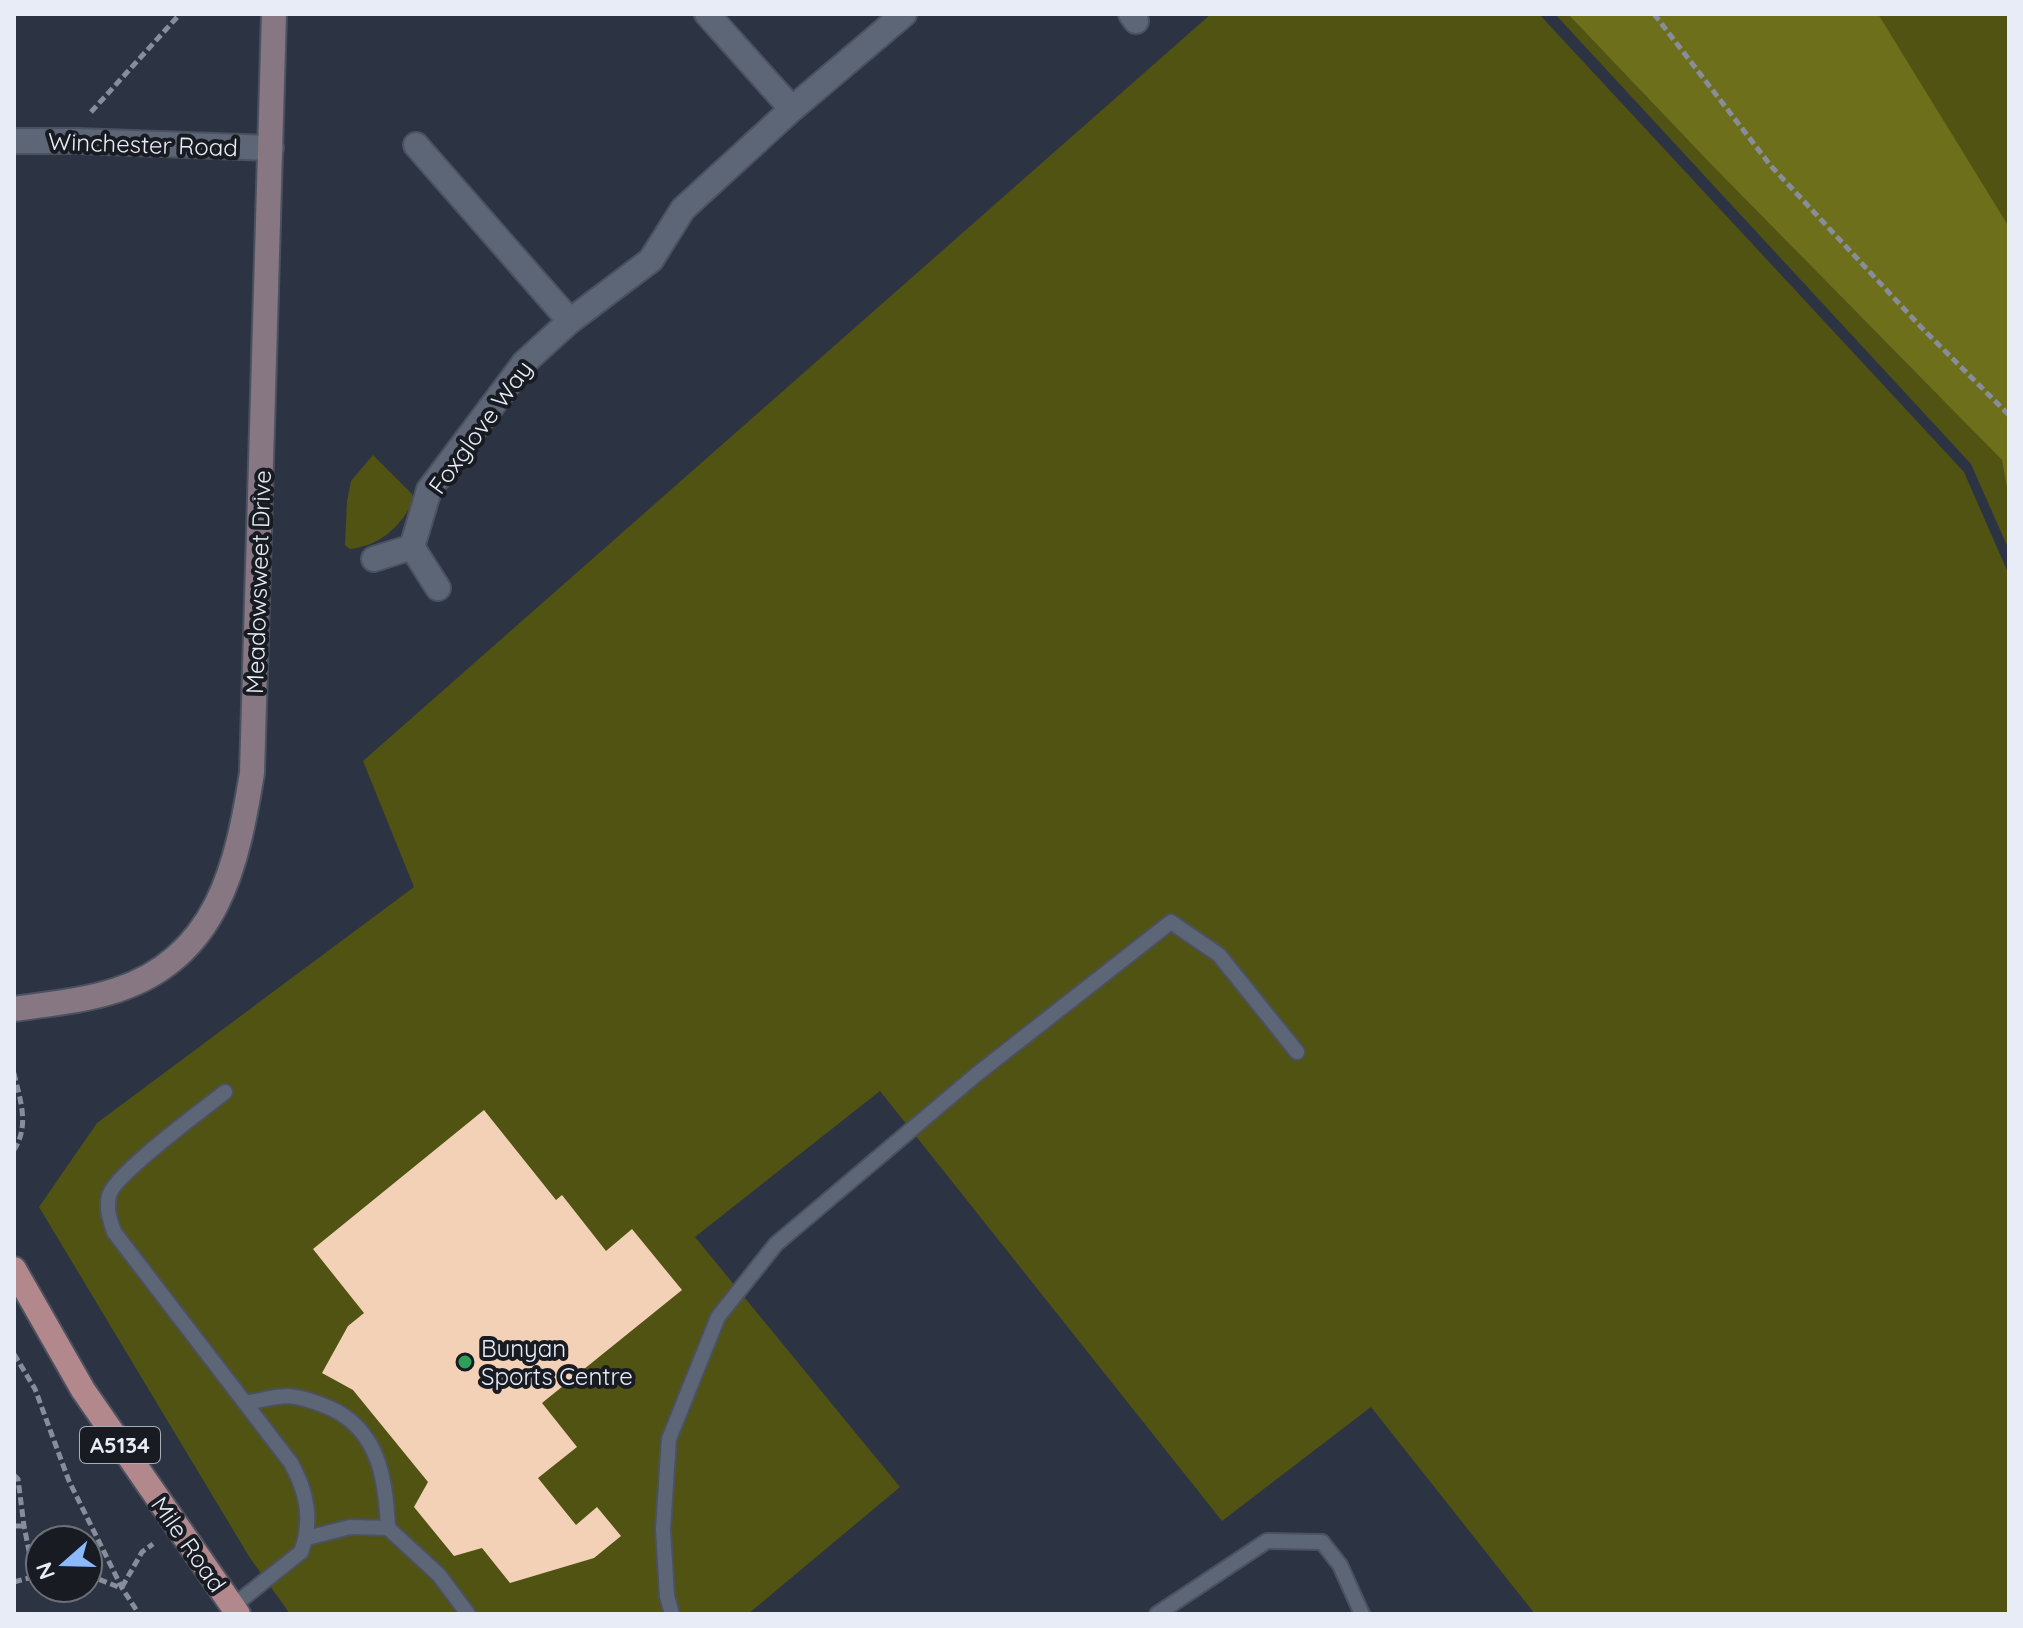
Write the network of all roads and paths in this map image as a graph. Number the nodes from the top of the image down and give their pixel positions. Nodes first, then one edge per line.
1 (180, 14) edge
2 (274, 14) edge
3 (707, 14) edge
4 (904, 14) edge
5 (1654, 14) edge
6 (792, 109) junction
7 (14, 141) edge
8 (78, 141) junction
9 (416, 145) dead end
10 (271, 148) junction
11 (570, 321) junction
12 (2009, 415) edge
13 (412, 547) junction
14 (374, 559) dead end
15 (438, 588) dead end
16 (14, 1009) edge
17 (1297, 1052) dead end
18 (14, 1073) edge
19 (225, 1092) dead end
20 (14, 1150) edge
21 (14, 1269) edge
22 (14, 1354) edge
23 (245, 1403) junction
24 (14, 1475) edge
25 (176, 1525) junction
26 (14, 1526) edge
27 (24, 1526) joint
28 (388, 1528) junction
29 (307, 1538) junction
30 (104, 1581) edge
31 (122, 1588) junction
32 (236, 1610) edge
33 (139, 1614) edge
34 (468, 1614) edge
35 (672, 1614) edge
36 (1157, 1614) edge
37 (1362, 1614) edge

1 - 8 path
2 - 10 street, Meadowsweet Drive
3 - 6 street
4 - 6 street, Foxglove Way
5 - 12 path
6 - 11 street, Foxglove Way
7 - 8 street, Winchester Road
8 - 10 street, Winchester Road
9 - 11 street
10 - 16 street, Meadowsweet Drive
11 - 13 street, Foxglove Way
13 - 14 street
13 - 15 street
17 - 35 lane
18 - 20 path
19 - 23 lane
21 - 25 main road, Mile Road / A5134
22 - 31 path
23 - 28 lane
23 - 29 lane
24 - 27 path
25 - 31 path
25 - 32 main road, Mile Road / A5134
26 - 27 path
28 - 29 lane
28 - 34 lane
29 - 32 lane
30 - 31 path
31 - 33 path
36 - 37 lane

